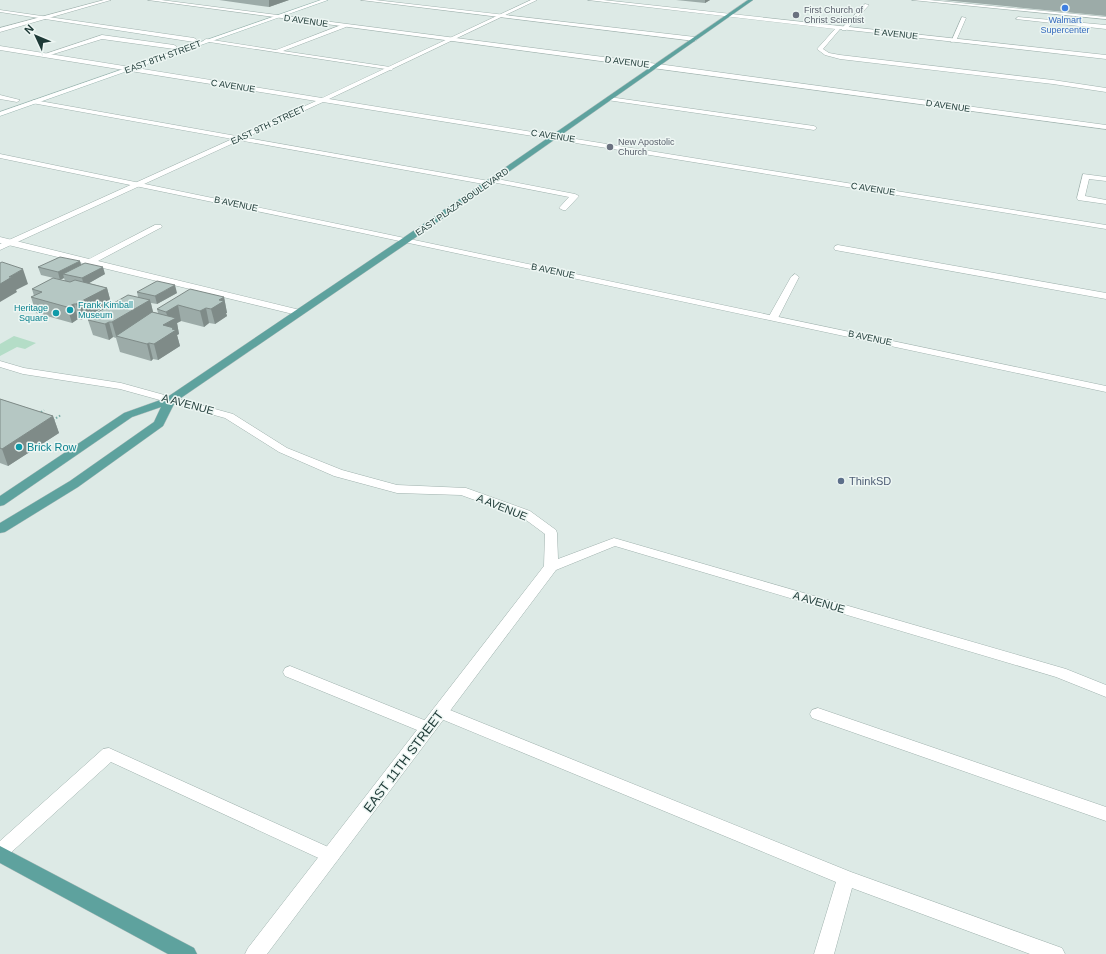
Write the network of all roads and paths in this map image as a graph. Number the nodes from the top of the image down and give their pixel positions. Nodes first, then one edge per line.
1 (109, 0) edge
2 (150, 0) edge
3 (311, 0) edge
4 (326, 0) edge
5 (363, 0) edge
6 (535, 0) edge
7 (590, 0) edge
8 (751, 0) edge
9 (914, 0) edge
10 (867, 5) dead end
11 (0, 10) edge
12 (266, 15) junction
13 (501, 16) junction
14 (728, 16) junction
15 (47, 17) junction
16 (276, 17) junction
17 (964, 18) dead end
18 (1016, 18) dead end
19 (1106, 18) edge
20 (344, 26) junction
21 (1106, 27) edge
22 (841, 28) junction
23 (0, 30) edge
24 (694, 39) junction
25 (194, 40) junction
26 (450, 40) junction
27 (206, 41) junction
28 (953, 41) junction
29 (174, 47) junction
30 (0, 48) edge
31 (276, 52) junction
32 (45, 55) junction
33 (1106, 57) edge
34 (658, 66) junction
35 (115, 67) junction
36 (128, 69) junction
37 (390, 69) junction
38 (61, 85) dead end
39 (1106, 90) edge
40 (0, 97) edge
41 (609, 99) junction
42 (323, 100) junction
43 (685, 101) dead end
44 (34, 102) junction
45 (6, 104) dead end
46 (675, 108) junction
47 (0, 114) edge
48 (1106, 127) edge
49 (814, 128) dead end
50 (555, 137) junction
51 (240, 138) junction
52 (0, 156) edge
53 (1106, 179) edge
54 (490, 182) junction
55 (140, 184) junction
56 (1106, 202) edge
57 (563, 208) dead end
58 (158, 227) dead end
59 (1106, 227) edge
60 (0, 240) edge
61 (406, 240) junction
62 (10, 243) junction
63 (0, 247) edge
64 (838, 248) dead end
65 (90, 262) junction
66 (795, 277) dead end
67 (1106, 296) edge
68 (297, 312) junction
69 (773, 318) junction
70 (0, 364) edge
71 (1106, 389) edge
72 (170, 400) junction
73 (44, 410) dead end
74 (61, 415) dead end
75 (34, 416) edge
76 (50, 422) edge
77 (0, 502) edge
78 (0, 529) edge
79 (551, 567) junction
80 (290, 672) dead end
81 (1106, 691) edge
82 (440, 712) junction
83 (818, 714) dead end
84 (428, 728) junction
85 (1106, 814) edge
86 (0, 853) edge
87 (331, 856) junction
88 (846, 878) junction
89 (187, 954) edge
90 (255, 954) edge
91 (824, 954) edge
92 (1055, 954) edge

1 - 15 street
2 - 12 street, D AVENUE
3 - 12 street, EAST 8TH STREET
4 - 16 street, EAST 8TH STREET
5 - 13 street
6 - 13 street, EAST 9TH STREET
7 - 14 street, E AVENUE
8 - 14 main road, EAST PLAZA BOULEVARD
9 - 19 street
10 - 22 street
11 - 15 street
12 - 16 street, D AVENUE
12 - 25 street, EAST 8TH STREET
13 - 24 street
13 - 26 street, EAST 9TH STREET
14 - 22 street, E AVENUE
14 - 24 main road, EAST PLAZA BOULEVARD
15 - 23 street
15 - 25 street
16 - 20 street, D AVENUE
16 - 27 street, EAST 8TH STREET
17 - 28 street
18 - 21 street
20 - 26 street, D AVENUE
20 - 31 street
22 - 28 street, E AVENUE
22 - 39 street
24 - 34 main road, EAST PLAZA BOULEVARD
25 - 29 street, EAST 8TH STREET
26 - 34 street, D AVENUE
26 - 37 street, EAST 9TH STREET
27 - 31 street
27 - 36 street, EAST 8TH STREET
28 - 33 street, E AVENUE
29 - 32 street
29 - 35 street, EAST 8TH STREET
30 - 32 street, C AVENUE
31 - 37 street
32 - 35 street, C AVENUE
34 - 41 main road, EAST PLAZA BOULEVARD
34 - 48 street, D AVENUE
35 - 36 street, C AVENUE
35 - 38 street, EAST 8TH STREET
36 - 42 street, C AVENUE
36 - 44 street, EAST 8TH STREET
37 - 42 street, EAST 9TH STREET
40 - 45 street
41 - 46 street
41 - 50 main road, EAST PLAZA BOULEVARD
42 - 50 street, C AVENUE
42 - 51 street, EAST 9TH STREET
43 - 46 street
44 - 47 street, EAST 8TH STREET
44 - 51 street
46 - 49 street
50 - 54 main road, EAST PLAZA BOULEVARD
50 - 59 street, C AVENUE
51 - 54 street
51 - 55 street, EAST 9TH STREET
52 - 55 street, B AVENUE
53 - 56 street
54 - 57 street
54 - 61 main road, EAST PLAZA BOULEVARD
55 - 61 street, B AVENUE
55 - 62 street, EAST 9TH STREET
58 - 65 street
60 - 62 street
61 - 68 main road, EAST PLAZA BOULEVARD
61 - 69 street, B AVENUE
62 - 63 street, EAST 9TH STREET
62 - 65 street
64 - 67 street
65 - 68 street
66 - 69 street
68 - 72 main road, EAST PLAZA BOULEVARD
69 - 71 street, B AVENUE
70 - 72 street, A AVENUE
72 - 77 main road, EAST PLAZA BOULEVARD
72 - 78 main road
72 - 79 street, A AVENUE
73 - 75 path
74 - 76 path
79 - 81 street, A AVENUE
79 - 82 street, EAST 11TH STREET
80 - 84 street
82 - 84 street, EAST 11TH STREET
82 - 88 street
83 - 85 street
84 - 87 street, EAST 11TH STREET
86 - 87 street
86 - 89 main road
87 - 90 street, EAST 11TH STREET
88 - 91 street
88 - 92 street

